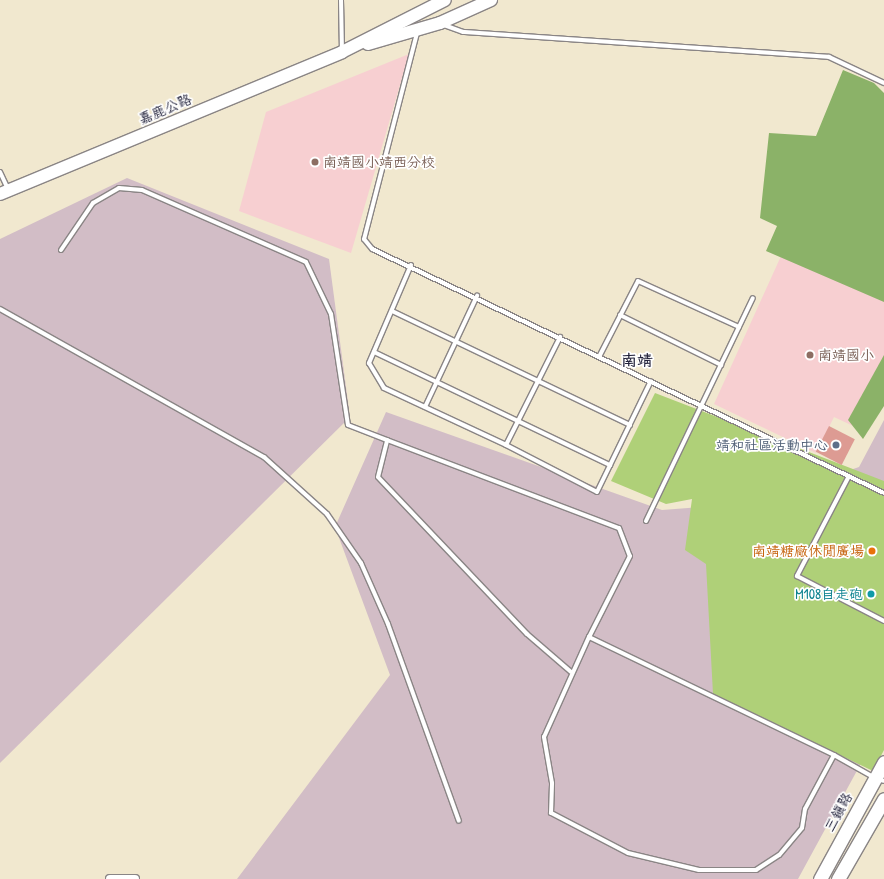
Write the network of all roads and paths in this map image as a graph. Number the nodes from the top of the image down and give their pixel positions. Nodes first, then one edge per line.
1 (341, 0) edge
2 (445, 0) edge
3 (490, 0) edge
4 (440, 23) junction
5 (418, 30) junction
6 (342, 52) junction
7 (884, 83) edge
8 (0, 172) edge
9 (4, 192) edge
10 (61, 250) dead end
11 (411, 265) junction
12 (477, 296) junction
13 (753, 298) dead end
14 (0, 309) edge
15 (392, 311) junction
16 (620, 315) junction
17 (739, 327) junction
18 (560, 337) junction
19 (457, 341) junction
20 (374, 352) junction
21 (599, 357) junction
22 (721, 365) junction
23 (538, 381) junction
24 (651, 382) junction
25 (437, 383) junction
26 (702, 406) junction
27 (425, 407) junction
28 (518, 421) junction
29 (630, 425) junction
30 (387, 440) junction
31 (506, 444) junction
32 (610, 465) junction
33 (849, 476) junction
34 (884, 493) edge
35 (646, 521) dead end
36 (884, 621) edge
37 (589, 637) junction
38 (571, 672) junction
39 (834, 755) junction
40 (884, 762) edge
41 (880, 779) edge
42 (884, 799) edge
43 (459, 821) dead end
44 (110, 879) edge
45 (135, 879) edge
46 (820, 879) edge
47 (838, 879) edge

1 - 6 lane
2 - 6 main road, 嘉鹿公路
3 - 4 main road, 嘉鹿公路
4 - 5 main road, 嘉鹿公路
4 - 7 lane
5 - 6 main road, 嘉鹿公路
5 - 11 lane
6 - 9 main road, 嘉鹿公路
8 - 9 lane
10 - 30 lane
11 - 12 lane
11 - 15 lane
12 - 18 lane
12 - 19 lane
13 - 17 lane
14 - 43 lane
15 - 19 lane
15 - 20 lane
16 - 17 lane
16 - 21 lane
16 - 22 lane
17 - 22 lane
18 - 21 lane
18 - 23 lane
19 - 23 lane
19 - 25 lane
20 - 25 lane
20 - 27 lane
21 - 24 lane
22 - 26 lane
23 - 28 lane
23 - 29 lane
24 - 26 lane
24 - 29 lane
25 - 27 lane
25 - 28 lane
26 - 33 lane
26 - 35 lane
27 - 31 lane
28 - 31 lane
28 - 32 lane
29 - 32 lane
30 - 37 lane
30 - 38 lane
31 - 32 lane
33 - 34 lane
33 - 36 lane
37 - 38 lane
37 - 39 lane
38 - 39 lane
39 - 41 lane
40 - 41 main road, 三鎮路
41 - 46 main road, 三鎮路
42 - 47 main road
44 - 45 street

